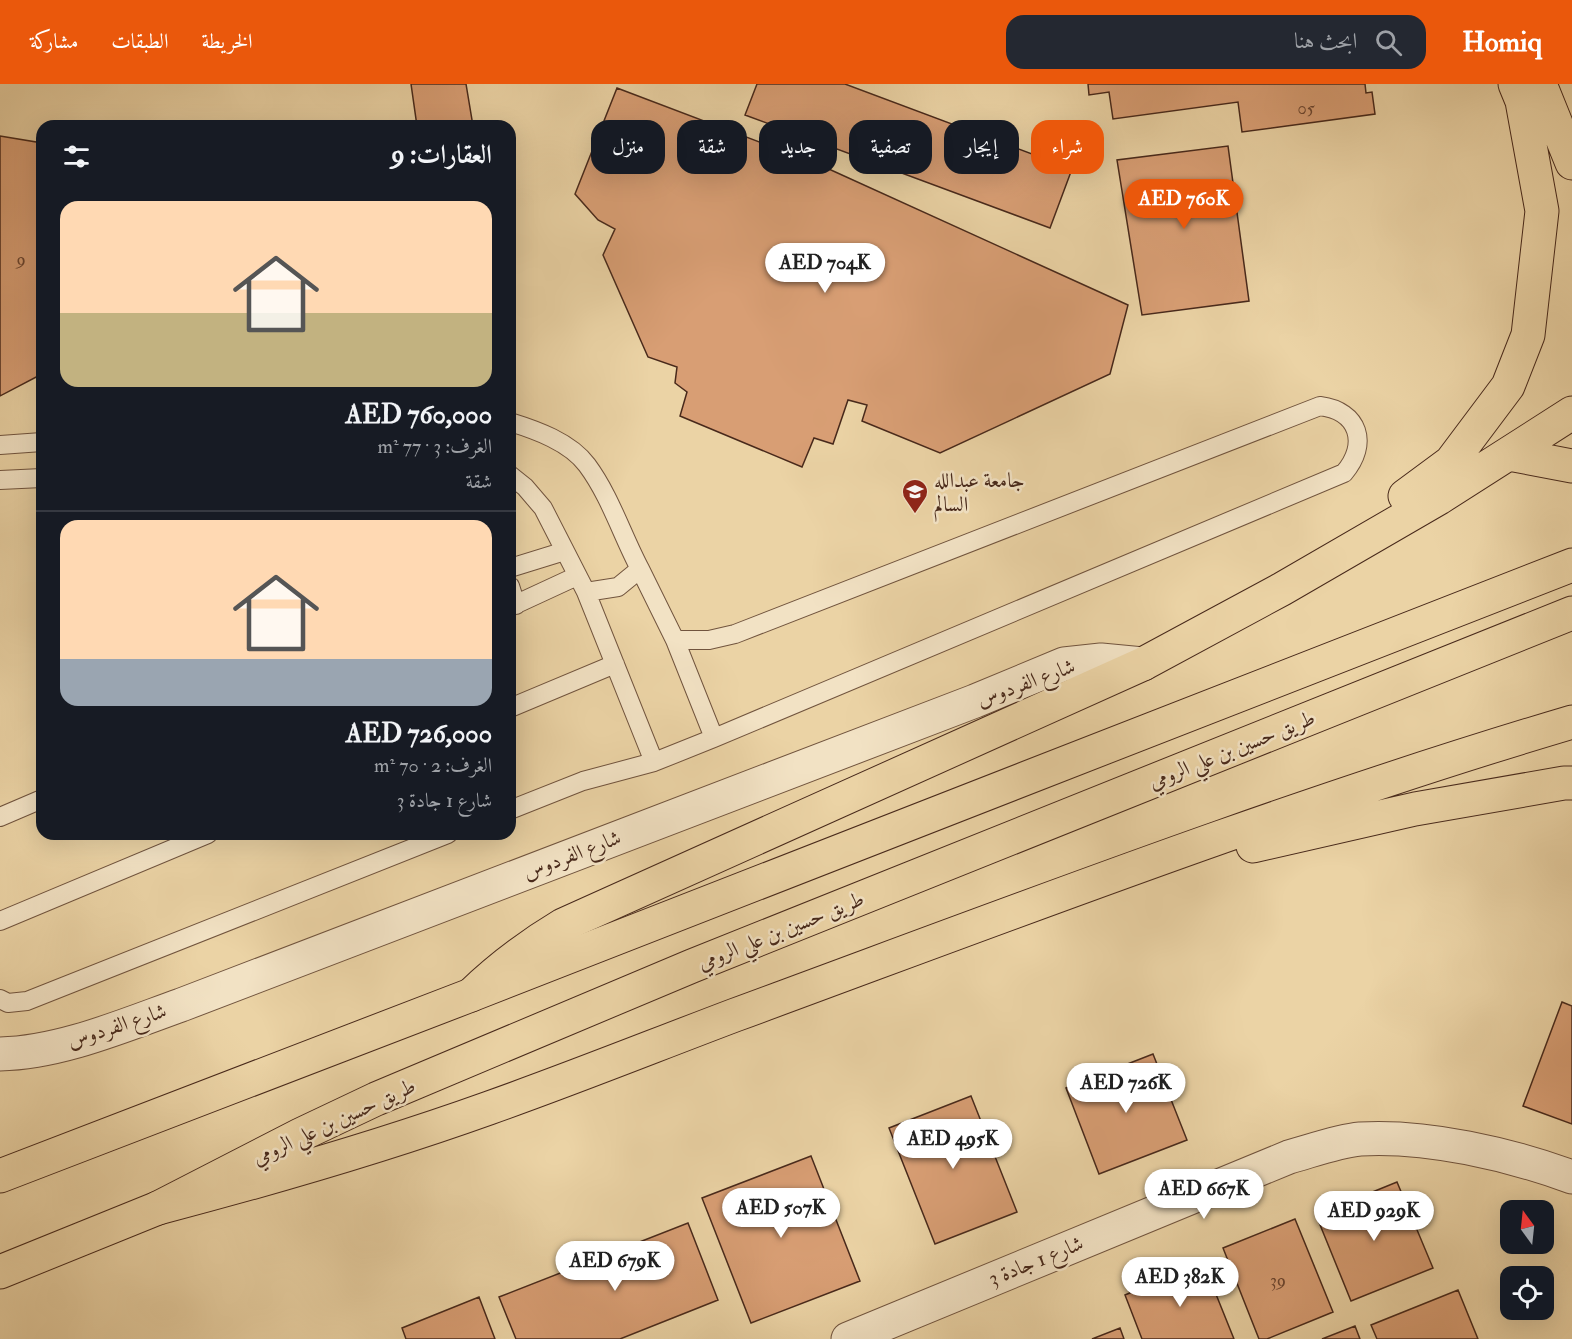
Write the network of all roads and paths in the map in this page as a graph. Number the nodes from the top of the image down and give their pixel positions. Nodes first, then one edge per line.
1 (1515, 84) edge
2 (1540, 84) edge
3 (1572, 163) edge
4 (1572, 413) edge
5 (516, 424) edge
6 (36, 442) edge
7 (0, 445) edge
8 (1509, 454) junction
9 (1572, 466) edge
10 (36, 478) edge
11 (0, 480) edge
12 (516, 480) edge
13 (565, 551) junction
14 (1572, 565) edge
15 (516, 566) edge
16 (640, 569) junction
17 (582, 584) junction
18 (1282, 590) junction
19 (516, 605) edge
20 (1572, 613) edge
21 (675, 640) junction
22 (615, 664) junction
23 (1143, 664) junction
24 (516, 705) edge
25 (1571, 722) edge
26 (714, 738) junction
27 (654, 762) junction
28 (1572, 783) edge
29 (36, 802) edge
30 (516, 808) edge
31 (0, 817) edge
32 (194, 840) edge
33 (433, 840) edge
34 (1096, 883) junction
35 (0, 921) edge
36 (471, 995) junction
37 (0, 999) edge
38 (0, 1054) edge
39 (0, 1176) edge
40 (1572, 1177) edge
41 (158, 1208) junction
42 (0, 1272) edge
43 (848, 1339) edge

1 - 18 highway
2 - 3 highway
4 - 8 highway
5 - 16 lane
6 - 7 lane
8 - 9 highway
8 - 18 highway
10 - 11 lane
12 - 13 lane
13 - 15 lane
13 - 17 lane
14 - 36 highway
16 - 17 lane
16 - 21 lane
17 - 19 lane
17 - 22 lane
18 - 23 highway
20 - 41 highway, طريق حسين بن علي الرومي
21 - 26 lane
21 - 26 lane
22 - 24 lane
22 - 27 lane
23 - 36 highway
23 - 38 street, شارع الفردوس
25 - 34 highway
26 - 27 lane
27 - 30 lane
28 - 34 highway
29 - 31 lane
32 - 35 lane
33 - 37 lane
34 - 41 highway
36 - 39 highway
40 - 43 street, شارع 1 جادة 3
41 - 42 highway, طريق حسين بن علي الرومي

